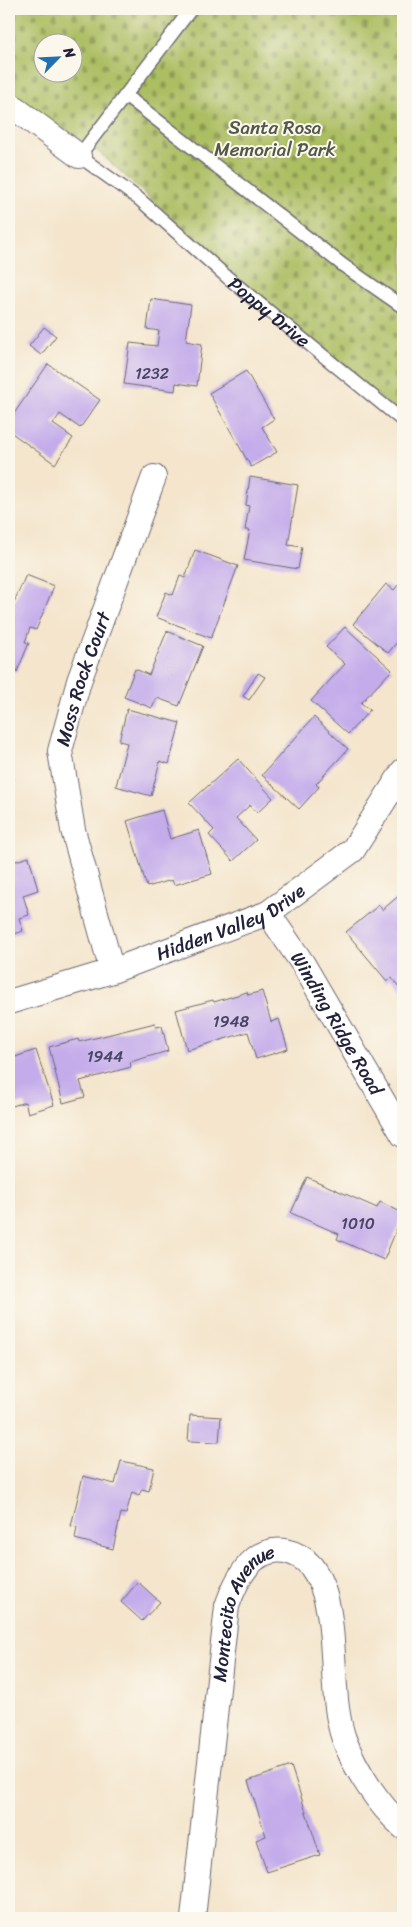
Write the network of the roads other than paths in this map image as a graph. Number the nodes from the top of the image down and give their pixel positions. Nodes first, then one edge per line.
1 (191, 9) edge
2 (125, 95) junction
3 (9, 104) edge
4 (79, 156) junction
5 (403, 307) edge
6 (403, 421) edge
7 (154, 477) dead end
8 (403, 771) edge
9 (268, 913) junction
10 (112, 971) junction
11 (9, 1002) edge
12 (403, 1136) edge
13 (403, 1827) edge
14 (193, 1918) edge

1 - 2 lane
2 - 4 lane
2 - 5 lane
3 - 4 street
4 - 6 lane, Poppy Drive
7 - 10 street, Moss Rock Court
8 - 9 street, Hidden Valley Drive
9 - 10 street, Hidden Valley Drive
9 - 12 street, Winding Ridge Road
10 - 11 street, Hidden Valley Drive
13 - 14 street, Montecito Avenue

